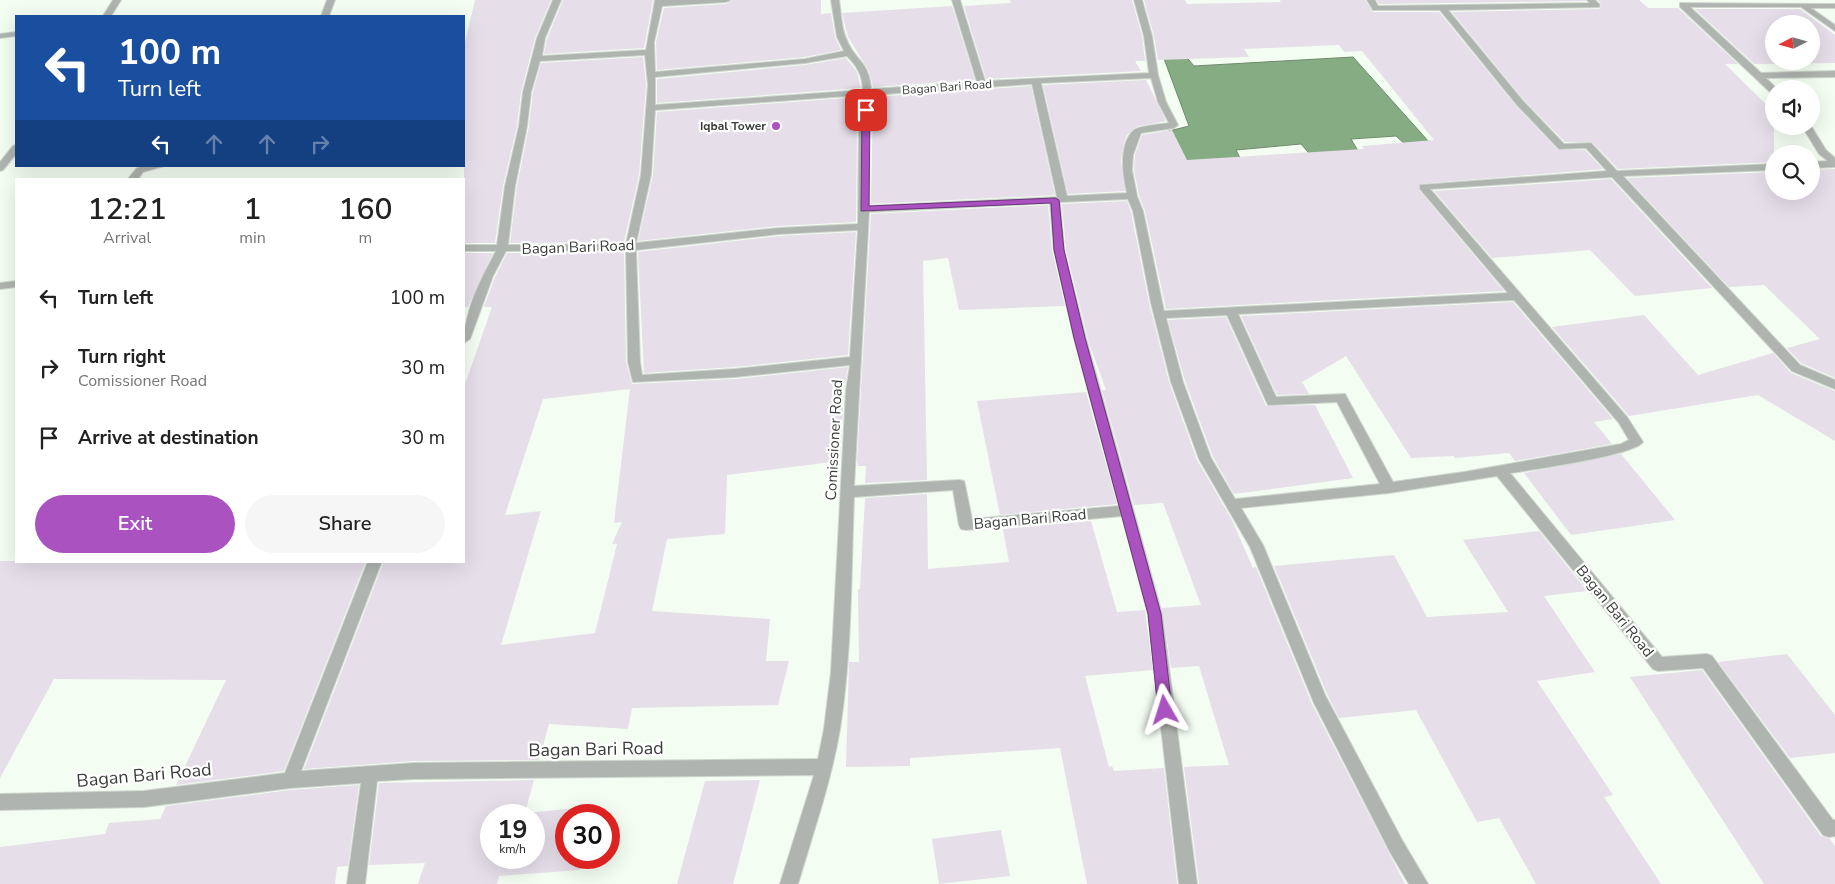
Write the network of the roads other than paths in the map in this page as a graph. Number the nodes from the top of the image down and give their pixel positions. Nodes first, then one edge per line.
1 (117, 0) edge
2 (331, 0) edge
3 (557, 0) edge
4 (726, 0) edge
5 (836, 0) edge
6 (956, 0) edge
7 (1138, 0) edge
8 (1371, 0) edge
9 (1591, 0) edge
10 (659, 2) edge
11 (1458, 3) edge
12 (1803, 5) junction
13 (1835, 6) edge
14 (1442, 8) junction
15 (108, 15) edge
16 (325, 15) edge
17 (1835, 28) edge
18 (15, 34) edge
19 (0, 36) edge
20 (650, 52) junction
21 (849, 53) junction
22 (537, 59) junction
23 (1835, 74) edge
24 (1154, 75) junction
25 (651, 76) junction
26 (1759, 76) junction
27 (1036, 81) junction
28 (1765, 82) edge
29 (982, 84) junction
30 (867, 92) junction
31 (651, 108) junction
32 (1812, 135) edge
33 (15, 149) edge
34 (1835, 163) edge
35 (1820, 164) edge
36 (154, 167) edge
37 (1765, 167) edge
38 (0, 168) edge
39 (1613, 174) junction
40 (135, 178) edge
41 (1132, 196) junction
42 (1059, 200) junction
43 (864, 209) junction
44 (862, 227) junction
45 (631, 246) junction
46 (465, 248) edge
47 (502, 249) junction
48 (15, 284) edge
49 (0, 286) edge
50 (1516, 296) junction
51 (1230, 312) junction
52 (1160, 315) junction
53 (465, 336) edge
54 (856, 360) junction
55 (1835, 384) edge
56 (1500, 470) junction
57 (1389, 488) junction
58 (848, 492) junction
59 (1232, 504) junction
60 (1127, 510) junction
61 (375, 563) edge
62 (824, 767) junction
63 (370, 775) junction
64 (290, 780) junction
65 (0, 802) edge
66 (1835, 828) edge
67 (356, 884) edge
68 (789, 884) edge
69 (1188, 884) edge
70 (1418, 884) edge

1 - 15 street
2 - 16 street
3 - 22 street, Bagan Bari Road
4 - 10 street
5 - 21 street, Comissioner Road
6 - 29 street
7 - 24 street
8 - 14 street
9 - 11 street
10 - 20 street
11 - 14 street
12 - 13 street
12 - 17 street
12 - 26 street
14 - 39 street
18 - 19 street
20 - 22 street
20 - 25 street
21 - 25 street
21 - 30 street, Comissioner Road
22 - 47 street, Bagan Bari Road
23 - 26 street
24 - 27 street, Bagan Bari Road
24 - 41 street
25 - 31 street
26 - 28 street
27 - 29 street, Bagan Bari Road
27 - 42 street
29 - 30 street, Bagan Bari Road
30 - 31 street, Bagan Bari Road
30 - 43 street, Comissioner Road
31 - 45 street
32 - 34 street
33 - 38 street
34 - 35 street
36 - 40 street
37 - 39 street
39 - 50 street
39 - 55 street
41 - 42 street
41 - 52 street
42 - 43 street
42 - 60 street
43 - 44 street, Comissioner Road
44 - 45 street, Bagan Bari Road
44 - 54 street, Comissioner Road
45 - 47 street, Bagan Bari Road
45 - 54 street
46 - 47 street
47 - 53 street, Bagan Bari Road
48 - 49 street
50 - 51 street
50 - 56 street
51 - 52 street
51 - 57 street
52 - 59 street
54 - 58 street, Comissioner Road
56 - 57 street
56 - 66 street, Bagan Bari Road
57 - 59 street
58 - 60 street, Bagan Bari Road
58 - 62 street, Comissioner Road
59 - 70 street
60 - 69 street
61 - 64 street
62 - 63 street, Bagan Bari Road
62 - 68 street, Comissioner Road
63 - 64 street, Bagan Bari Road
63 - 67 street
64 - 65 street, Bagan Bari Road

